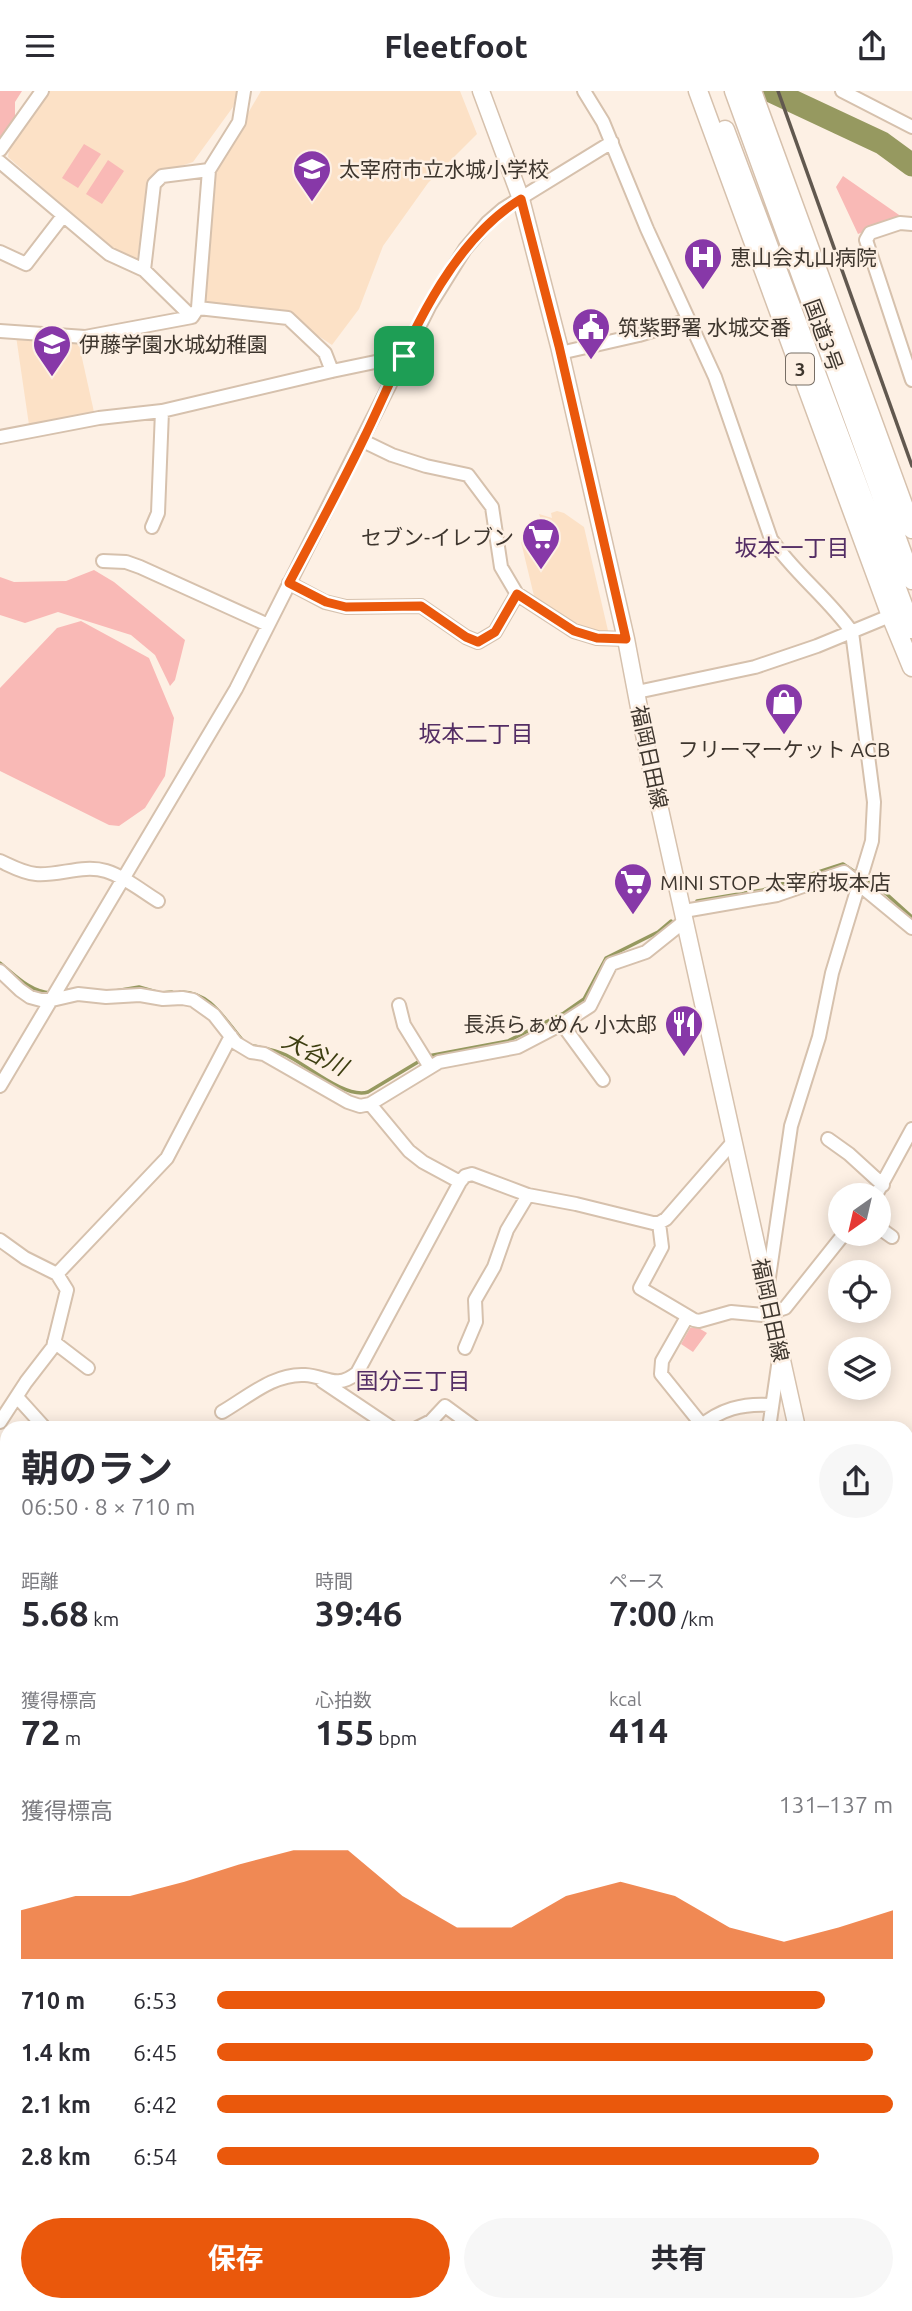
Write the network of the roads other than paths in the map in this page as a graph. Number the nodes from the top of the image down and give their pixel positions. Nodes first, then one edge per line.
1 (43, 91) edge
2 (244, 91) edge
3 (481, 91) edge
4 (584, 91) edge
5 (698, 91) edge
6 (711, 91) edge
7 (734, 91) edge
8 (752, 91) edge
9 (842, 91) edge
10 (715, 120) junction
11 (912, 127) edge
12 (612, 142) junction
13 (0, 150) edge
14 (0, 162) edge
15 (209, 170) junction
16 (521, 199) junction
17 (63, 216) junction
18 (912, 224) edge
19 (0, 252) edge
20 (144, 270) junction
21 (195, 312) junction
22 (689, 320) junction
23 (0, 331) edge
24 (561, 353) junction
25 (404, 356) junction
26 (332, 371) junction
27 (912, 380) edge
28 (162, 411) junction
29 (0, 437) edge
30 (363, 441) junction
31 (152, 527) dead end
32 (912, 529) edge
33 (103, 561) dead end
34 (912, 580) edge
35 (289, 583) junction
36 (517, 594) junction
37 (902, 610) edge
38 (268, 625) junction
39 (912, 628) edge
40 (852, 632) junction
41 (626, 639) junction
42 (912, 667) edge
43 (636, 692) junction
44 (0, 861) edge
45 (124, 879) junction
46 (858, 881) junction
47 (158, 901) dead end
48 (685, 916) junction
49 (912, 928) edge
50 (0, 971) edge
51 (53, 998) junction
52 (399, 1005) dead end
53 (562, 1024) junction
54 (231, 1037) junction
55 (430, 1067) junction
56 (603, 1080) dead end
57 (0, 1086) edge
58 (370, 1104) junction
59 (912, 1129) edge
60 (828, 1139) dead end
61 (733, 1142) junction
62 (460, 1182) junction
63 (873, 1183) edge
64 (883, 1183) edge
65 (528, 1195) junction
66 (659, 1223) junction
67 (0, 1240) edge
68 (834, 1246) edge
69 (57, 1274) junction
70 (767, 1287) junction
71 (772, 1314) junction
72 (687, 1317) junction
73 (54, 1342) junction
74 (465, 1348) dead end
75 (780, 1353) junction
76 (88, 1368) dead end
77 (320, 1380) junction
78 (16, 1397) junction
79 (771, 1405) junction
80 (4, 1407) edge
81 (222, 1412) dead end
82 (38, 1421) edge
83 (381, 1421) edge
84 (431, 1421) edge
85 (465, 1421) edge
86 (696, 1421) edge
87 (708, 1421) edge
88 (770, 1421) edge
89 (795, 1421) edge

1 - 13 street
2 - 15 street
3 - 16 main road, 福岡日田線
4 - 12 street
5 - 10 highway, 3
6 - 10 highway, 3
7 - 34 highway, 国道3号 / 3
8 - 32 highway, 国道3号
9 - 11 street
10 - 37 highway, 3
12 - 16 street
12 - 22 street
14 - 17 street
15 - 20 street
15 - 21 street
16 - 24 main road, 福岡日田線
16 - 25 street
17 - 19 street
17 - 20 street
18 - 27 street
20 - 21 street
21 - 23 street
21 - 26 street
22 - 24 street
22 - 40 street
24 - 41 main road, 福岡日田線
25 - 26 street
25 - 30 street
26 - 28 street
28 - 29 street
28 - 31 street
30 - 35 street
30 - 36 street
33 - 38 street
35 - 36 street
35 - 38 street
36 - 41 street
37 - 39 highway, 3
37 - 40 street
37 - 42 highway, 3
38 - 45 street
40 - 43 street
40 - 46 street
41 - 43 main road, 福岡日田線
43 - 48 main road, 福岡日田線
44 - 45 street
45 - 47 street
45 - 51 street
46 - 48 street
46 - 49 street
46 - 70 street
48 - 53 street
48 - 61 main road, 福岡日田線
50 - 51 street
51 - 54 street
51 - 57 street
52 - 55 street
53 - 55 street
53 - 56 street
54 - 58 street
54 - 69 street
55 - 58 street
58 - 62 street
59 - 64 street
60 - 63 street
61 - 66 street
61 - 70 main road, 福岡日田線
62 - 65 street
62 - 77 street
65 - 66 street
65 - 74 street
66 - 72 street
67 - 69 street
68 - 71 street
69 - 73 street
70 - 71 main road, 福岡日田線
71 - 72 street
71 - 75 main road, 福岡日田線
72 - 86 street
73 - 76 street
73 - 78 street
75 - 79 street
75 - 89 main road, 福岡日田線
77 - 81 street
77 - 83 street
78 - 80 street
78 - 82 street
79 - 87 street
79 - 88 street
84 - 85 street

